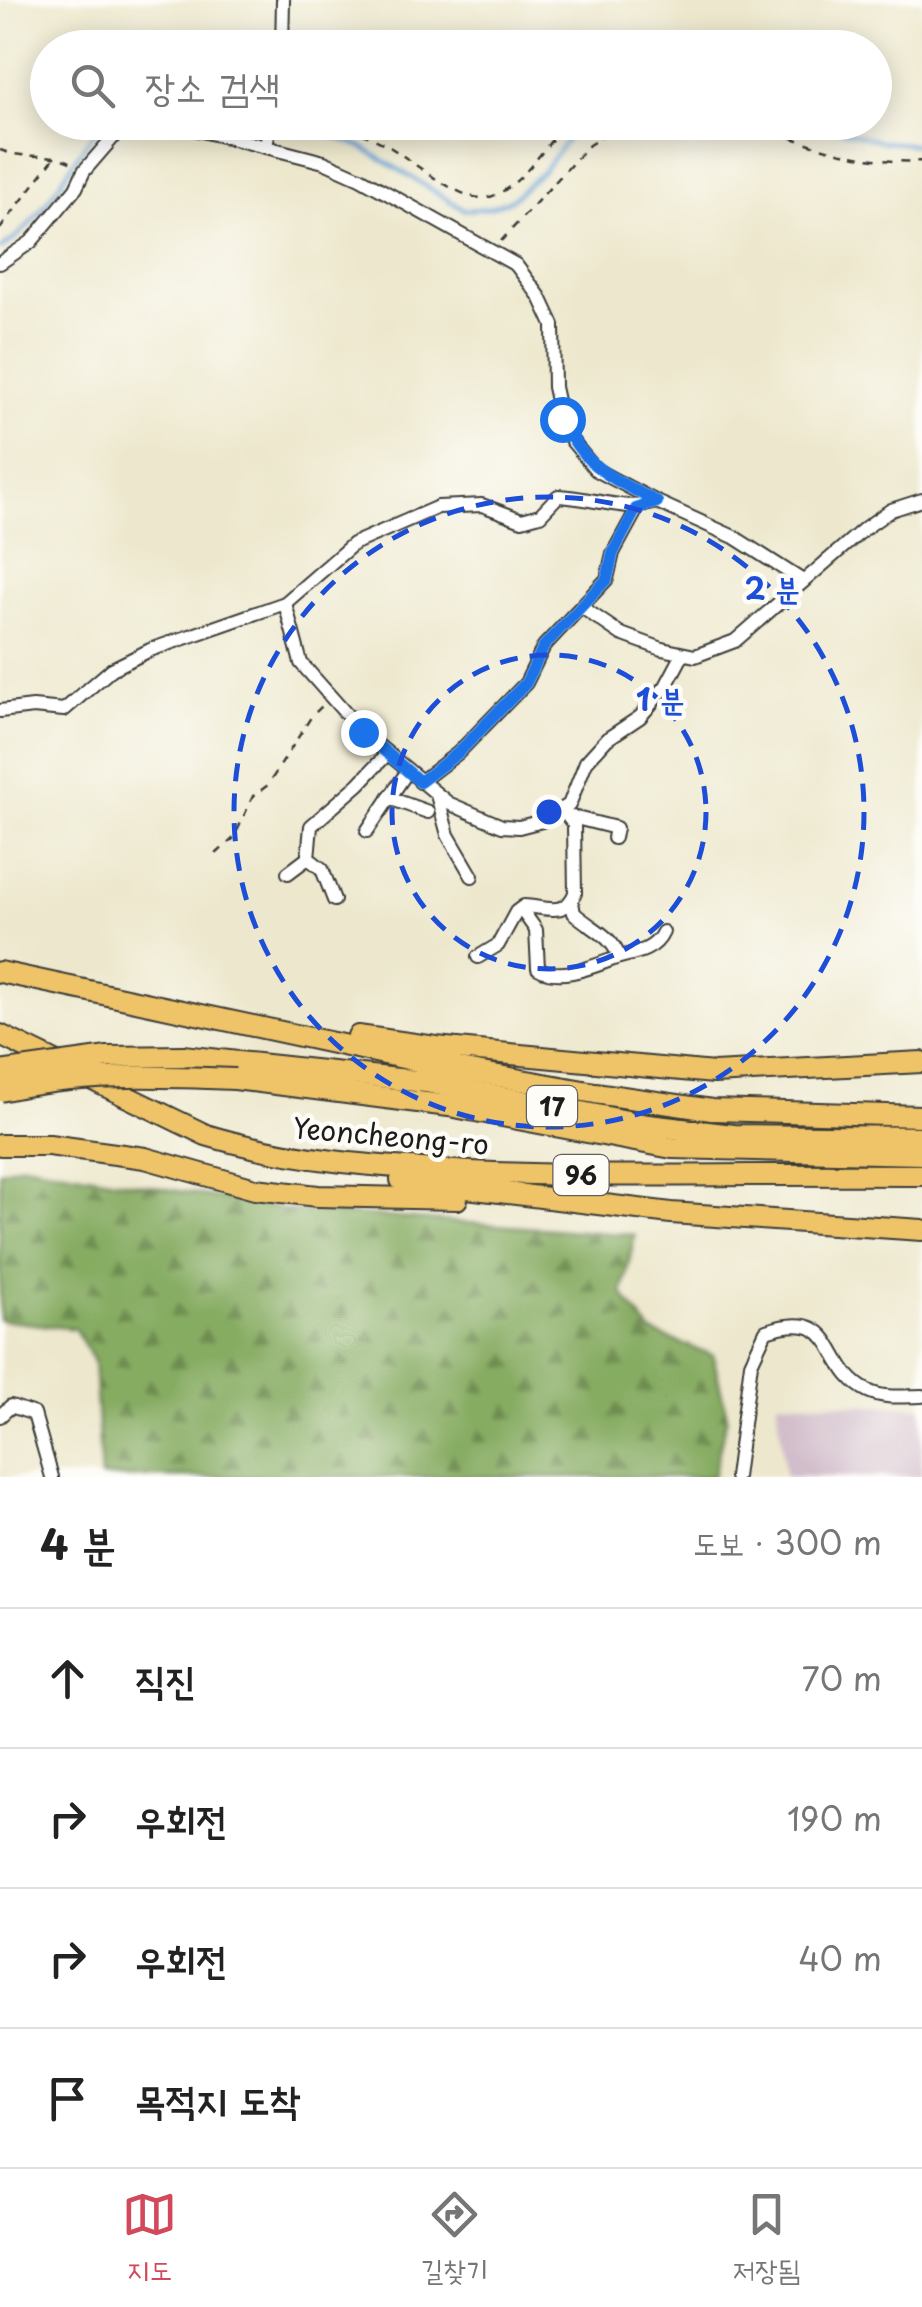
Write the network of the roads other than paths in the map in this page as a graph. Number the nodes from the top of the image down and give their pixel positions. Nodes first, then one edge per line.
1 (283, 0) edge
2 (282, 30) edge
3 (111, 140) edge
4 (252, 140) edge
5 (267, 140) edge
6 (267, 143) junction
7 (0, 263) edge
8 (922, 500) edge
9 (657, 502) junction
10 (636, 509) junction
11 (803, 581) junction
12 (284, 603) junction
13 (583, 608) junction
14 (683, 654) junction
15 (0, 711) edge
16 (387, 754) junction
17 (407, 772) junction
18 (420, 782) junction
19 (437, 795) junction
20 (389, 798) junction
21 (428, 812) dead end
22 (565, 812) junction
23 (367, 831) dead end
24 (614, 838) dead end
25 (308, 858) junction
26 (288, 872) dead end
27 (472, 876) dead end
28 (334, 900) dead end
29 (572, 902) junction
30 (520, 909) junction
31 (663, 932) dead end
32 (478, 957) dead end
33 (619, 957) junction
34 (0, 972) edge
35 (188, 1012) junction
36 (0, 1034) edge
37 (922, 1062) edge
38 (0, 1072) edge
39 (0, 1091) edge
40 (922, 1116) edge
41 (922, 1138) edge
42 (0, 1145) edge
43 (243, 1146) junction
44 (922, 1154) edge
45 (922, 1175) edge
46 (557, 1201) junction
47 (922, 1230) edge
48 (922, 1396) edge
49 (0, 1416) edge
50 (52, 1477) edge
51 (736, 1477) edge

1 - 2 street
3 - 7 street
4 - 6 street
5 - 6 street
6 - 9 street
8 - 11 street
9 - 10 street
9 - 11 street
10 - 12 street
10 - 13 street
11 - 14 street
12 - 15 street
12 - 16 street
13 - 14 street
13 - 18 street
14 - 22 street
16 - 17 street
16 - 25 street
17 - 18 street
17 - 20 street
18 - 19 street
19 - 22 street
19 - 27 street
20 - 21 street
20 - 23 street
22 - 24 street
22 - 29 street
25 - 26 street
25 - 28 street
29 - 30 street
29 - 33 street
30 - 32 street
30 - 33 street
31 - 33 street
34 - 35 highway
35 - 37 highway
35 - 40 highway
36 - 43 highway, Yeoncheong-ro / 96
38 - 41 highway, Yeoncheong-ro / 17, bridge
39 - 44 highway, Yeoncheong-ro / 17, bridge
42 - 46 highway
43 - 45 highway, Yeoncheong-ro / 96
43 - 46 highway
46 - 47 highway
48 - 51 street
49 - 50 street

